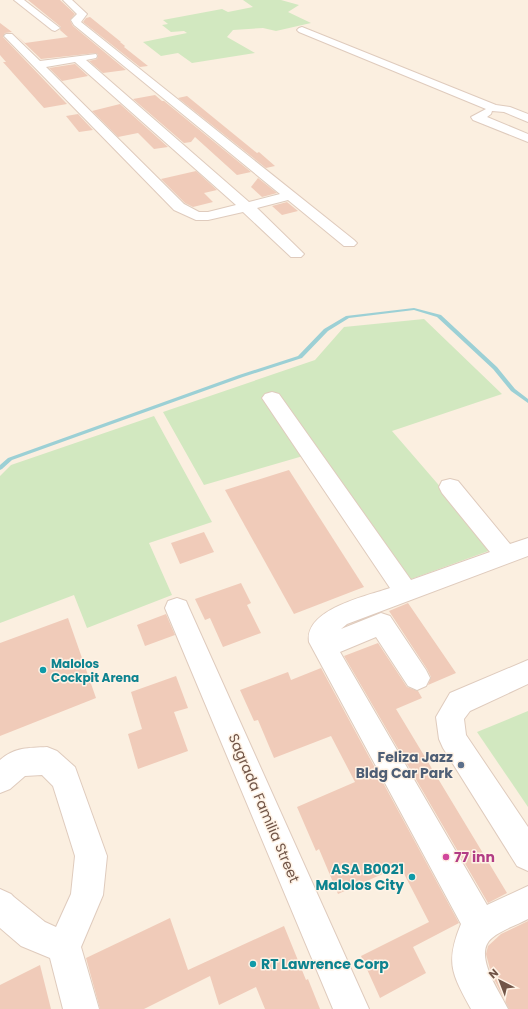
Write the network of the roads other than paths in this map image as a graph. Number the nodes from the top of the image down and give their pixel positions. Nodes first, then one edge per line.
1 (18, 0) edge
2 (67, 0) edge
3 (55, 28) dead end
4 (302, 30) dead end
5 (9, 36) dead end
6 (115, 52) junction
7 (78, 59) junction
8 (37, 65) junction
9 (494, 108) junction
10 (528, 118) edge
11 (528, 138) edge
12 (289, 196) junction
13 (247, 207) junction
14 (349, 243) dead end
15 (296, 254) dead end
16 (272, 398) dead end
17 (450, 487) dead end
18 (517, 551) edge
19 (406, 592) junction
20 (177, 608) dead end
21 (324, 647) junction
22 (528, 672) edge
23 (417, 678) dead end
24 (0, 779) edge
25 (528, 855) edge
26 (528, 902) edge
27 (0, 905) edge
28 (480, 926) junction
29 (64, 947) junction
30 (81, 1009) edge
31 (351, 1009) edge
32 (490, 1009) edge

1 - 3 street
2 - 6 street
4 - 9 street
5 - 8 street
6 - 7 street
6 - 12 street
7 - 8 street
7 - 13 street
8 - 13 street
9 - 10 street
9 - 11 street
12 - 13 street
12 - 14 street
13 - 15 street
16 - 19 street
17 - 18 street
18 - 19 street
19 - 21 street
20 - 31 street, Sagrada Familia Street
21 - 23 street
21 - 28 street
22 - 25 street
24 - 29 street
26 - 28 street
27 - 29 street
28 - 32 street
29 - 30 street

